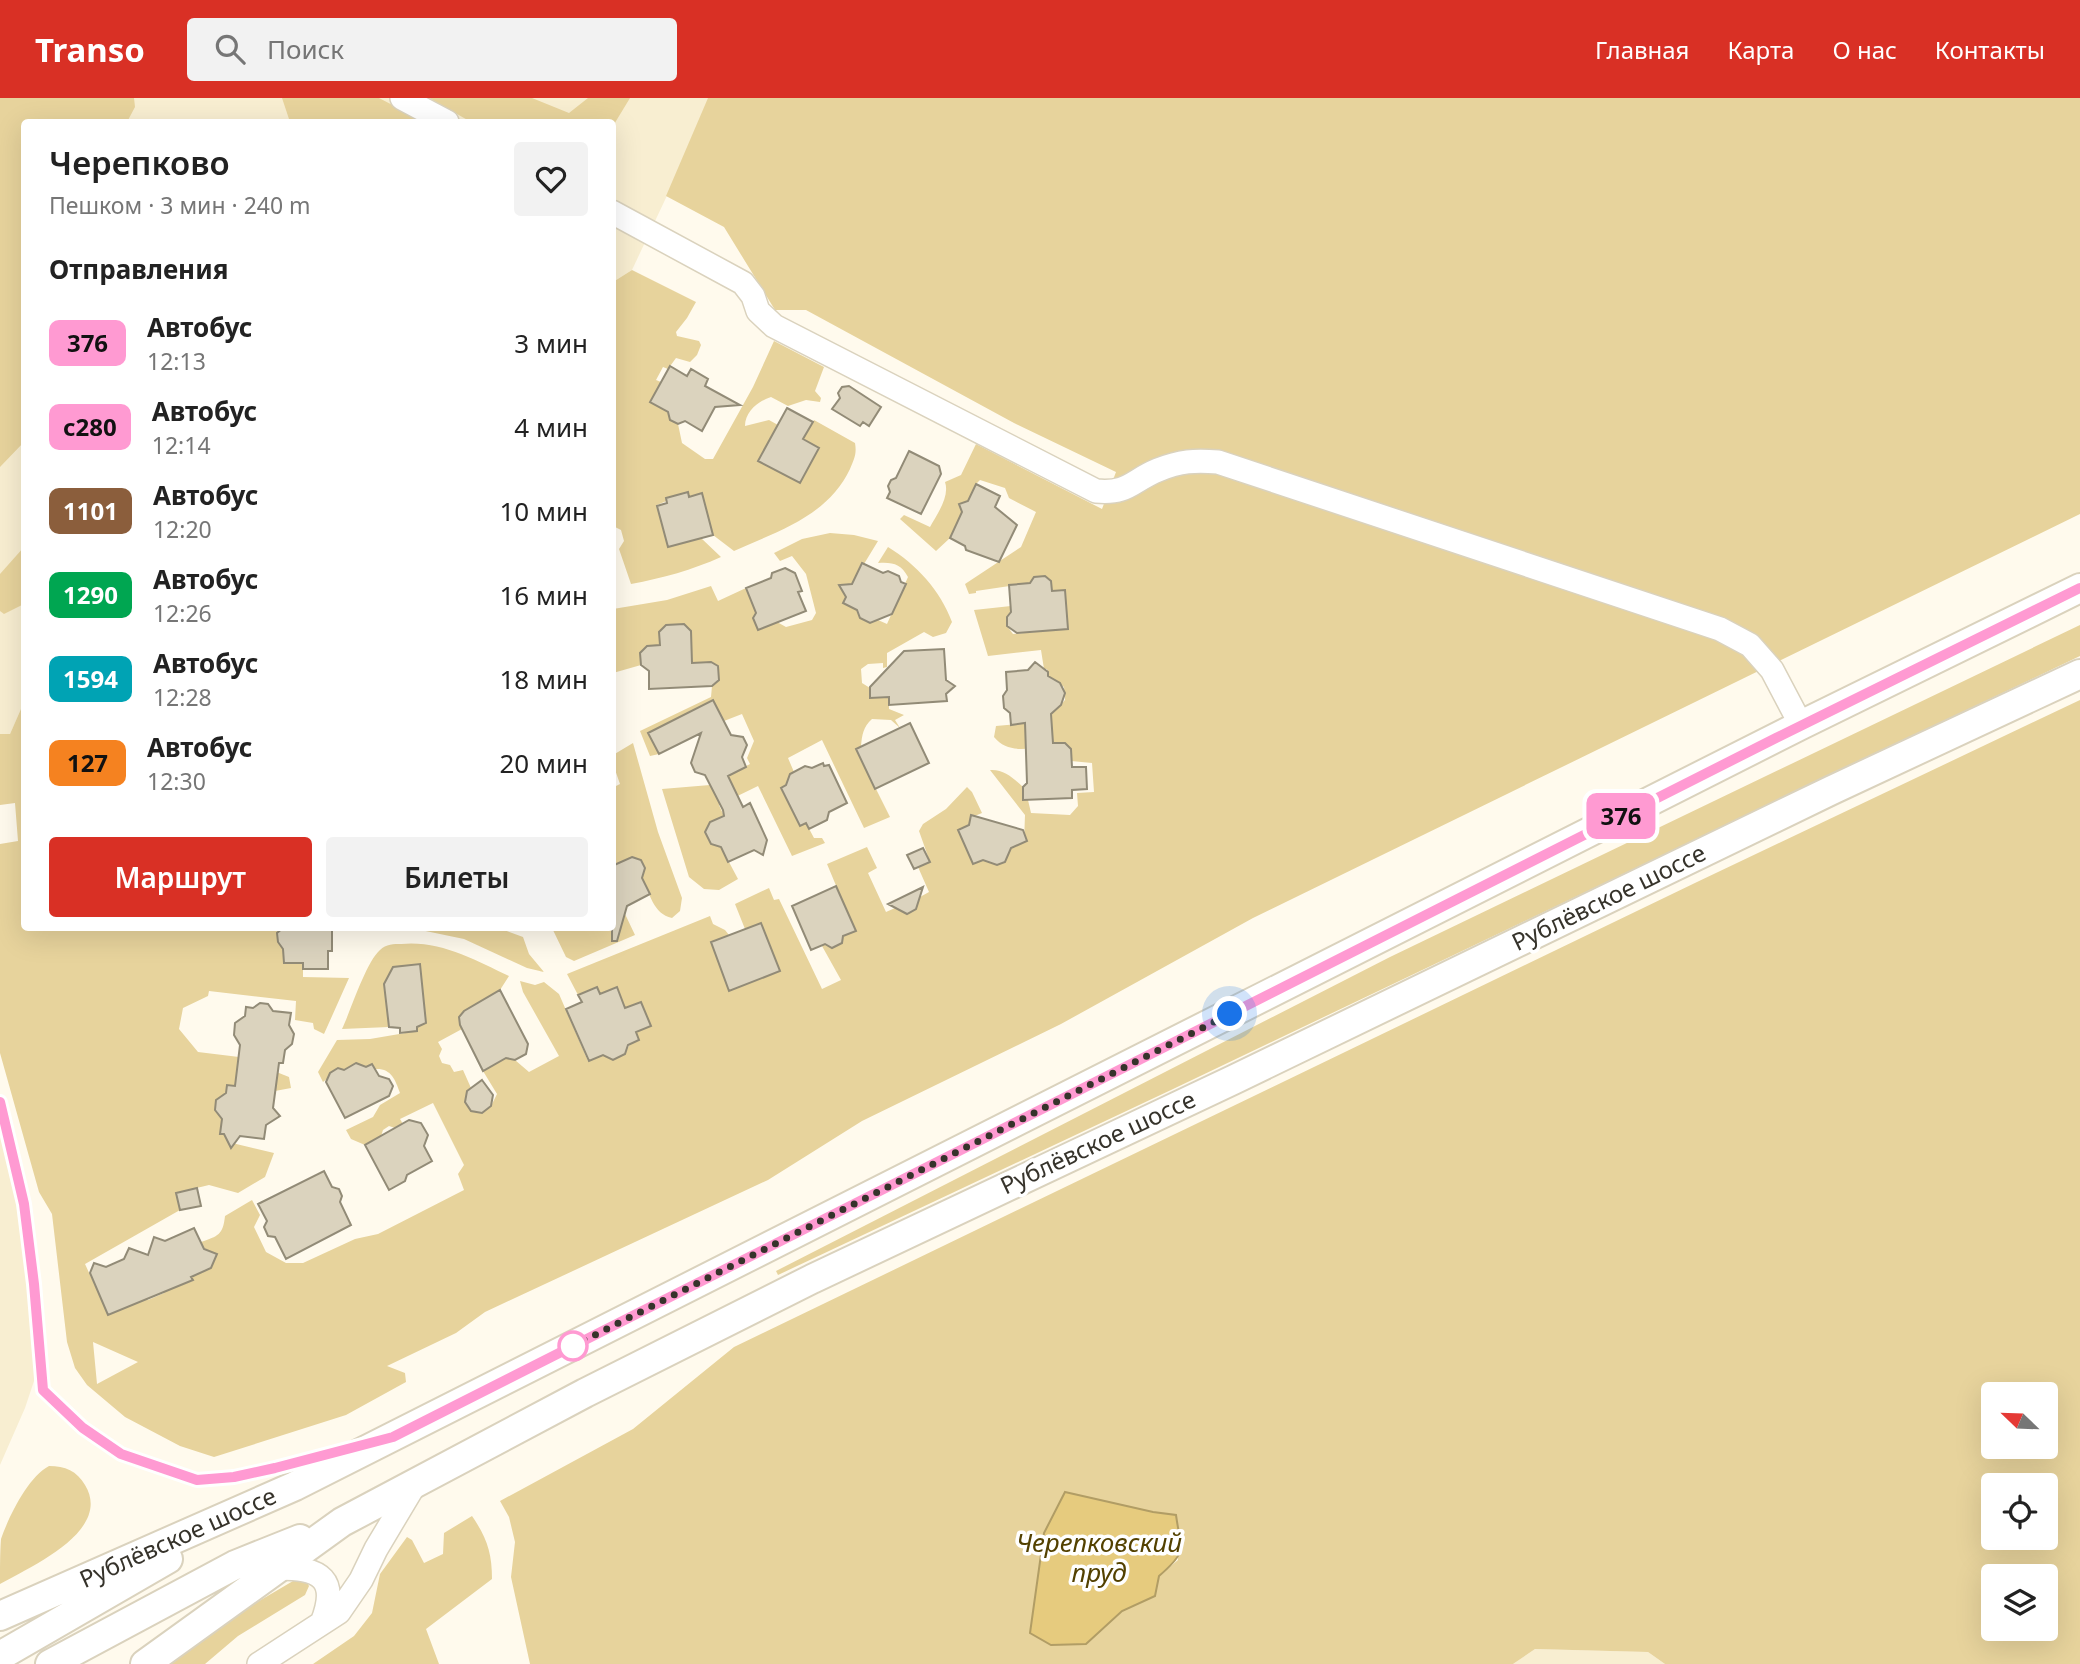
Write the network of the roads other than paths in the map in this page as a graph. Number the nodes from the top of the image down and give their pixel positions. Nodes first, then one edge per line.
1 (402, 98) edge
2 (441, 119) edge
3 (616, 214) edge
4 (2080, 588) edge
5 (2080, 674) edge
6 (1801, 725) junction
7 (416, 1482) junction
8 (295, 1486) junction
9 (342, 1522) junction
10 (279, 1567) junction
11 (0, 1616) edge
12 (322, 1623) junction
13 (0, 1656) edge
14 (50, 1664) edge
15 (145, 1664) edge
16 (259, 1664) edge

1 - 2 street
3 - 6 street
4 - 6 main road, Рублёвское шоссе
5 - 7 main road, Рублёвское шоссе
6 - 8 main road, Рублёвское шоссе
7 - 9 main road, Рублёвское шоссе
7 - 12 street
8 - 11 main road, Рублёвское шоссе
8 - 13 main road
9 - 10 main road, Рублёвское шоссе
9 - 14 main road
10 - 12 street
10 - 15 main road, Рублёвское шоссе
12 - 16 street

